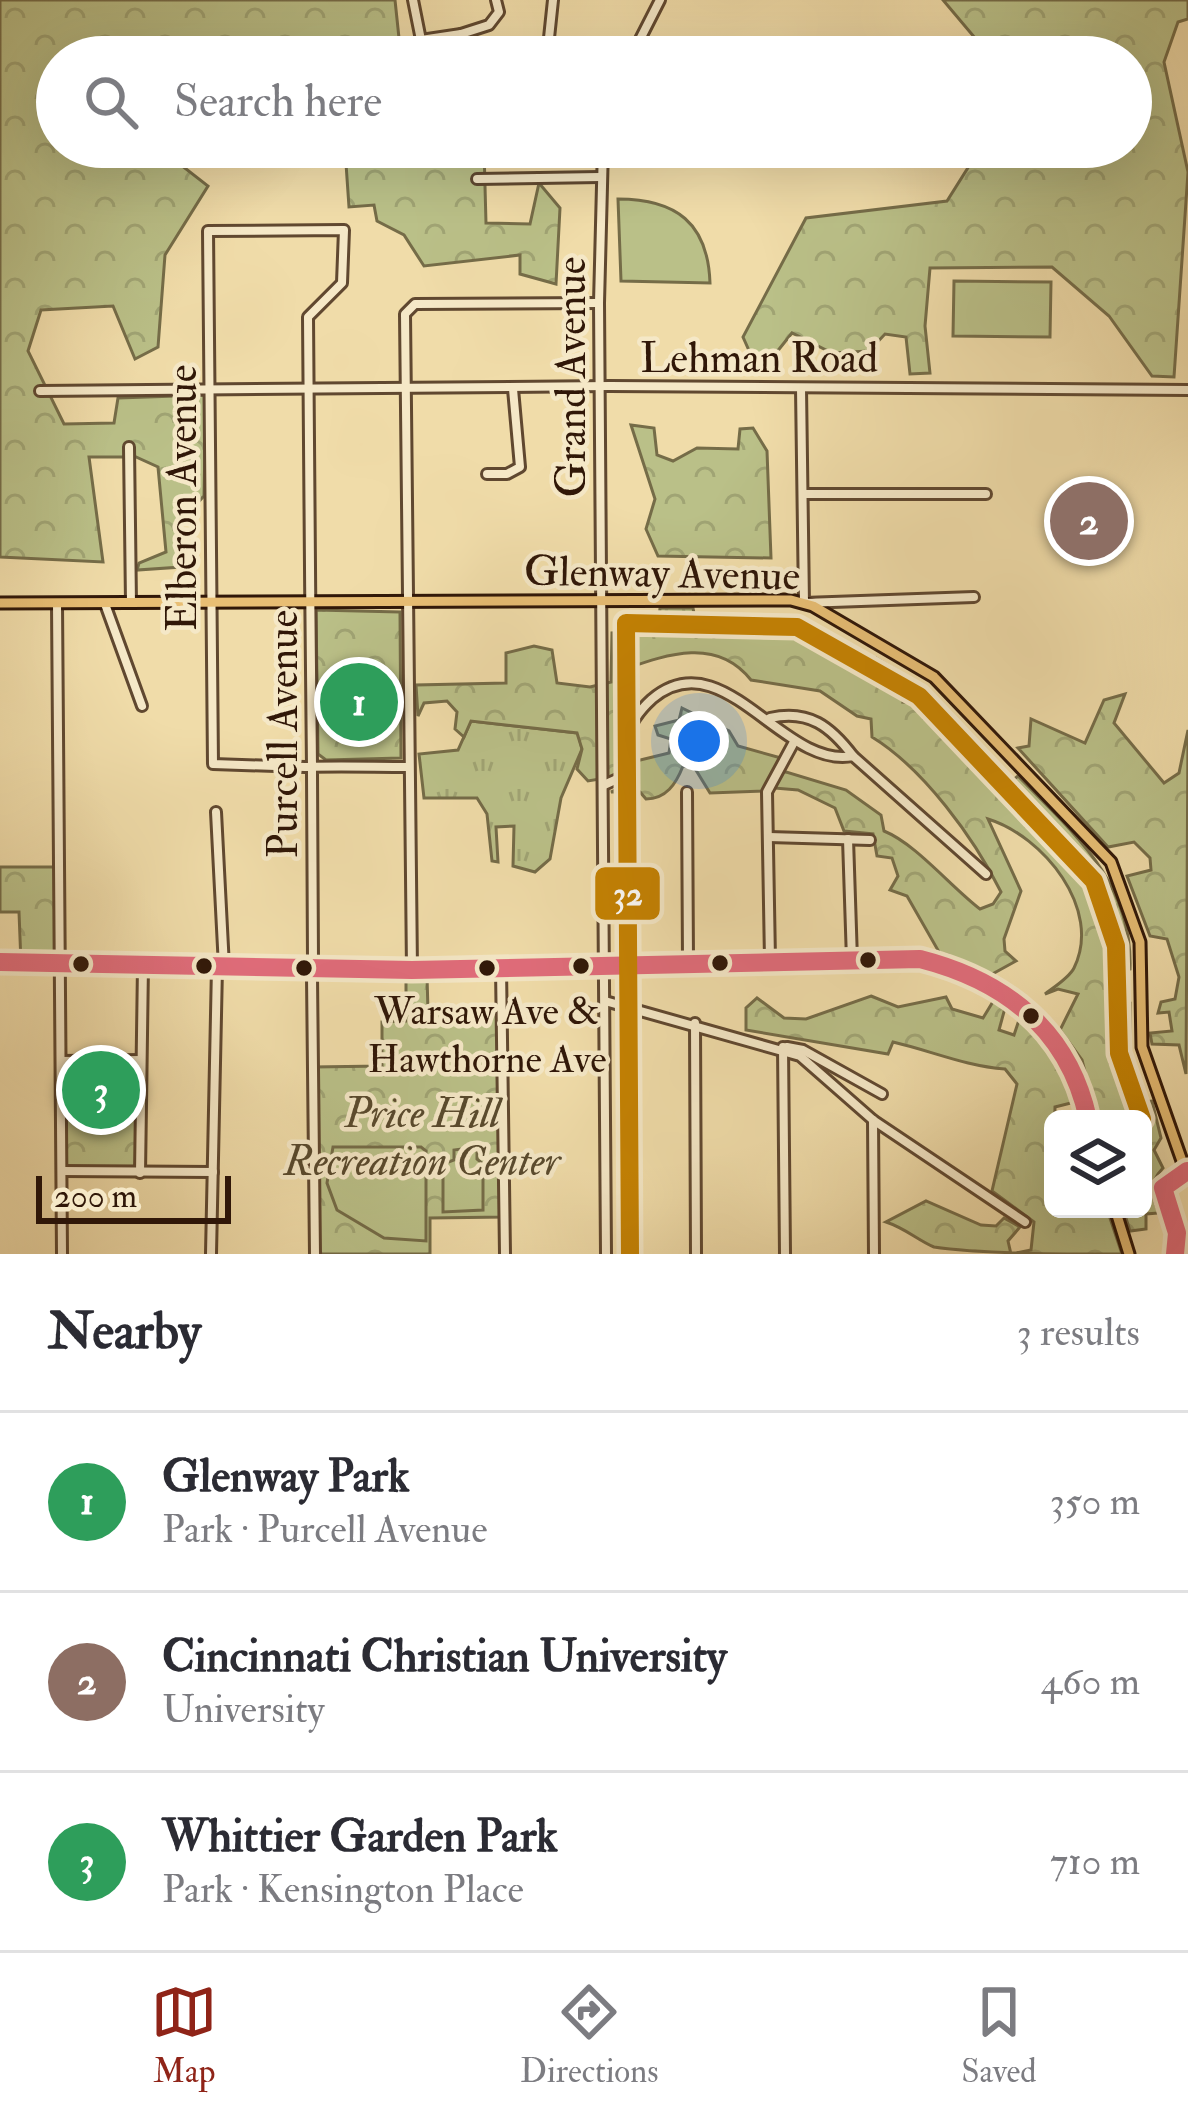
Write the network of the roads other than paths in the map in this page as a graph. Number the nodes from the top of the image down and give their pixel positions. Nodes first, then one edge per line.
1 (413, 0) edge
2 (496, 0) edge
3 (553, 0) edge
4 (660, 0) edge
5 (461, 34) joint
6 (420, 36) edge
7 (448, 36) edge
8 (550, 36) edge
9 (642, 36) edge
10 (601, 168) edge
11 (600, 177) junction
12 (477, 178) dead end
13 (208, 231) joint
14 (599, 303) junction
15 (600, 387) junction
16 (802, 388) junction
17 (308, 389) junction
18 (405, 389) junction
19 (513, 389) junction
20 (1188, 390) edge
21 (40, 391) dead end
22 (211, 391) junction
23 (129, 447) dead end
24 (487, 474) dead end
25 (803, 494) junction
26 (986, 494) dead end
27 (974, 597) dead end
28 (602, 599) junction
29 (311, 602) junction
30 (407, 602) junction
31 (131, 603) junction
32 (804, 603) junction
33 (0, 604) edge
34 (57, 604) junction
35 (105, 604) junction
36 (212, 604) junction
37 (142, 706) dead end
38 (770, 718) junction
39 (794, 742) junction
40 (853, 756) junction
41 (312, 767) junction
42 (409, 767) junction
43 (604, 785) junction
44 (688, 792) dead end
45 (216, 812) dead end
46 (769, 837) junction
47 (848, 839) junction
48 (870, 840) dead end
49 (986, 874) dead end
50 (770, 960) junction
51 (852, 960) junction
52 (688, 961) junction
53 (0, 962) edge
54 (606, 963) junction
55 (61, 964) junction
56 (143, 965) junction
57 (221, 967) junction
58 (501, 967) junction
59 (312, 969) junction
60 (412, 970) junction
61 (605, 1001) junction
62 (694, 1023) junction
63 (783, 1047) junction
64 (61, 1060) junction
65 (141, 1060) junction
66 (882, 1094) dead end
67 (1086, 1110) edge
68 (873, 1120) junction
69 (62, 1171) junction
70 (140, 1172) junction
71 (213, 1172) junction
72 (1188, 1172) edge
73 (1117, 1218) edge
74 (1025, 1222) dead end
75 (62, 1254) edge
76 (212, 1254) edge
77 (315, 1254) edge
78 (505, 1254) edge
79 (606, 1254) edge
80 (696, 1254) edge
81 (785, 1254) edge
82 (874, 1254) edge
83 (1129, 1254) edge
84 (1175, 1254) edge

1 - 6 street
2 - 5 street
3 - 8 street
4 - 9 street
5 - 7 street
10 - 11 street, Grand Avenue
11 - 12 street
11 - 14 street, Grand Avenue
13 - 17 street, Purcell Avenue
13 - 22 street, Elberon Avenue
14 - 15 street, Grand Avenue
14 - 18 street
15 - 16 street, Lehman Road
15 - 19 street, Lehman Road
15 - 28 street, Grand Avenue
16 - 20 street, Lehman Road
16 - 25 street
17 - 18 street, Lehman Road
17 - 22 street, Lehman Road
17 - 29 street, Purcell Avenue
18 - 19 street, Lehman Road
18 - 30 street
19 - 24 street
21 - 22 street, Lehman Road
22 - 36 street, Elberon Avenue
23 - 31 street
25 - 26 street
25 - 32 street
27 - 32 street
28 - 30 main road, Glenway Avenue
28 - 32 main road, Glenway Avenue
28 - 43 street, Grand Avenue
29 - 30 main road, Glenway Avenue
29 - 36 main road, Glenway Avenue
29 - 41 street, Purcell Avenue
30 - 42 street
31 - 35 main road, Glenway Avenue
31 - 36 main road, Glenway Avenue
32 - 72 main road, Glenway Avenue
33 - 34 main road, Glenway Avenue
34 - 35 main road, Glenway Avenue
34 - 55 street
35 - 37 street
36 - 41 street, Elberon Avenue
38 - 39 street
38 - 40 street
38 - 43 street
39 - 40 street
39 - 46 street
40 - 49 street
41 - 42 street
41 - 59 street, Purcell Avenue
42 - 60 street
43 - 54 street, Grand Avenue
44 - 52 street
45 - 57 street
46 - 47 street
46 - 50 street
47 - 48 street
47 - 51 street
50 - 51 main road
50 - 52 main road
51 - 67 main road
52 - 54 main road
53 - 55 main road
54 - 58 main road
54 - 61 street, Grand Avenue
55 - 56 main road
55 - 64 street
56 - 57 main road
56 - 65 street
57 - 59 main road
57 - 71 street
58 - 60 main road
58 - 78 street
59 - 60 main road
59 - 77 street, Purcell Avenue
61 - 62 street
61 - 79 street, Grand Avenue
62 - 63 street
62 - 80 street
63 - 66 street
63 - 68 street
63 - 81 street
64 - 65 street
64 - 69 street
65 - 70 street
68 - 74 street
68 - 82 street
69 - 70 street
69 - 75 street
70 - 71 street
71 - 76 street
72 - 84 main road
73 - 83 main road

